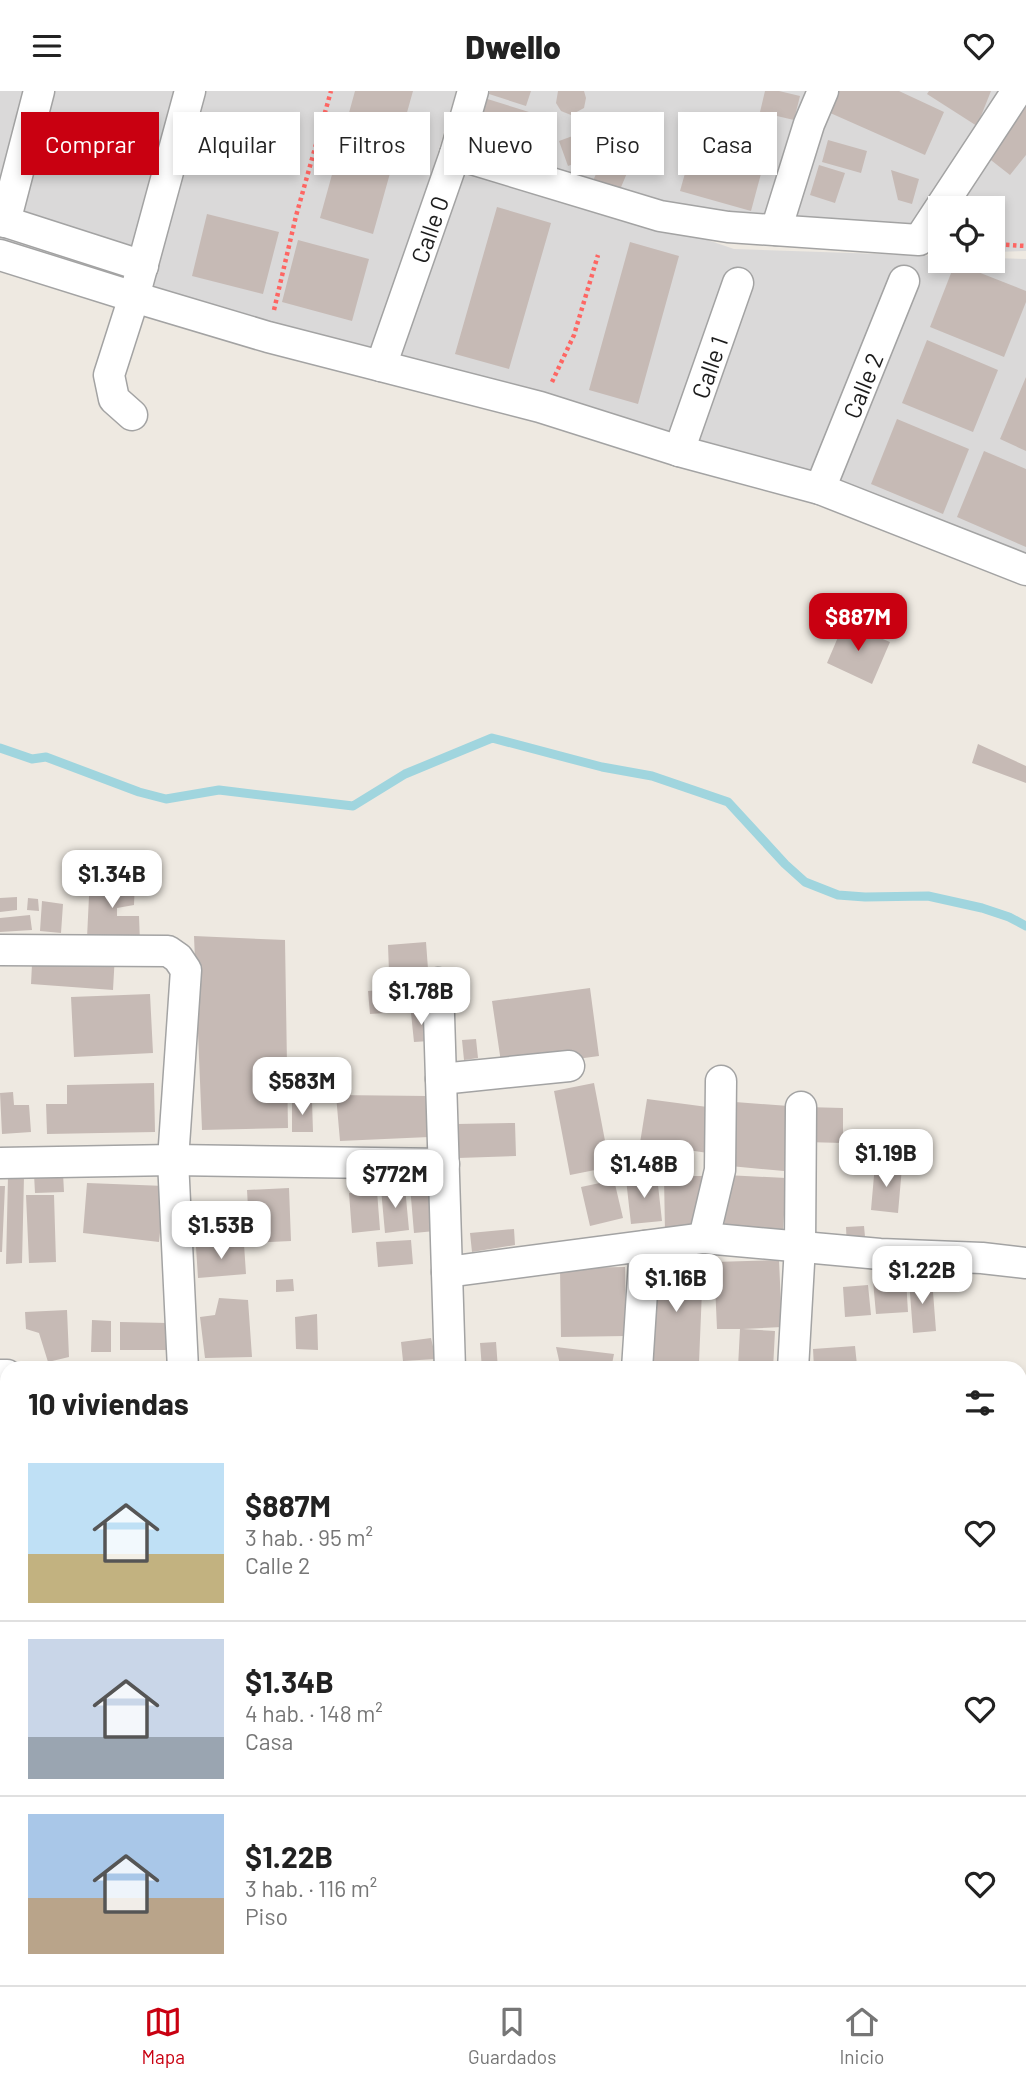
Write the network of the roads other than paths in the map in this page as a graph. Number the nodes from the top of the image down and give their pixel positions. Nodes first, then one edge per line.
1 (39, 91) edge
2 (190, 91) edge
3 (473, 91) edge
4 (823, 91) edge
5 (1017, 91) edge
6 (467, 112) edge
7 (448, 175) edge
8 (524, 175) edge
9 (3, 221) edge
10 (776, 230) junction
11 (0, 254) edge
12 (143, 266) junction
13 (904, 281) dead end
14 (738, 283) dead end
15 (134, 297) junction
16 (381, 366) junction
17 (132, 415) dead end
18 (679, 451) junction
19 (820, 489) junction
20 (1026, 570) edge
21 (0, 950) edge
22 (438, 983) dead end
23 (569, 1066) dead end
24 (441, 1079) junction
25 (721, 1081) dead end
26 (801, 1107) dead end
27 (173, 1160) junction
28 (0, 1163) edge
29 (444, 1164) junction
30 (704, 1238) junction
31 (645, 1246) junction
32 (800, 1246) junction
33 (1026, 1263) edge
34 (447, 1272) junction
35 (183, 1361) edge
36 (450, 1361) edge
37 (638, 1361) edge
38 (793, 1361) edge

1 - 9 street
2 - 12 street
3 - 6 street, Calle 0
4 - 10 street
5 - 10 street
7 - 16 street, Calle 0
8 - 10 street
9 - 12 street
11 - 15 street
12 - 15 street
13 - 19 street, Calle 2
14 - 18 street, Calle 1
15 - 16 street
15 - 17 street
16 - 18 street
18 - 19 street
19 - 20 street
21 - 27 street
22 - 24 street
23 - 24 street
24 - 29 street
25 - 30 street
26 - 32 street
27 - 28 street
27 - 29 street
27 - 35 street
29 - 34 street
30 - 31 street
30 - 32 street
31 - 34 street
31 - 37 street
32 - 33 street
32 - 38 street
34 - 36 street

